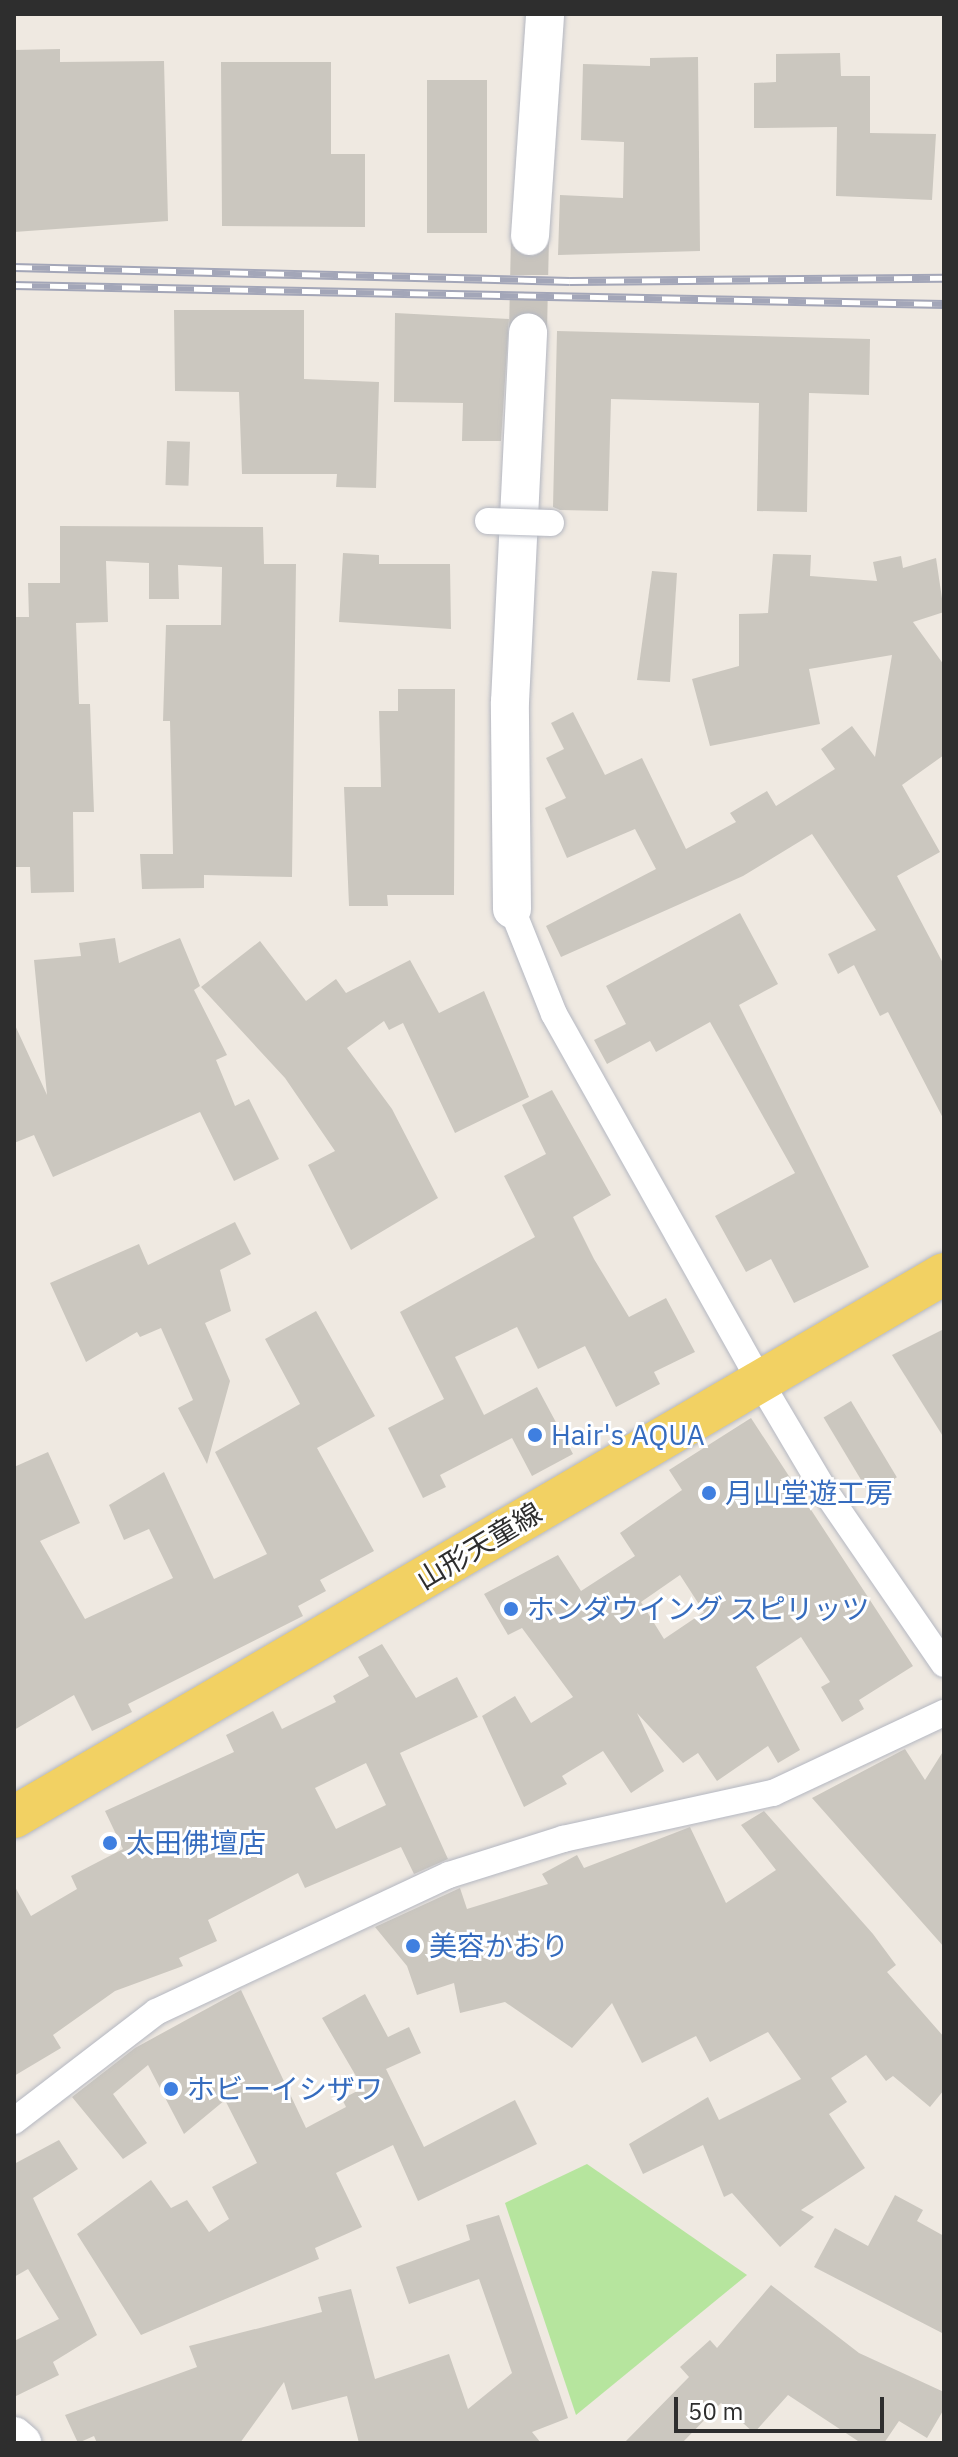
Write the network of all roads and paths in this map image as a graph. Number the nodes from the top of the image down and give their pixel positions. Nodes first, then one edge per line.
1 (545, 14) edge
2 (530, 236) tunnel mouth
3 (528, 332) tunnel mouth
4 (488, 521) dead end
5 (551, 523) dead end
6 (512, 909) joint
7 (944, 1274) edge
8 (759, 1380) junction
9 (944, 1664) edge
10 (944, 1713) edge
11 (14, 1817) edge
12 (14, 2121) edge
13 (14, 2436) edge
14 (22, 2443) edge

1 - 2 street
3 - 6 street
4 - 5 street, bridge
6 - 8 street
7 - 8 main road, 山形天童線
8 - 9 street
8 - 11 main road, 山形天童線
10 - 12 street
13 - 14 street

